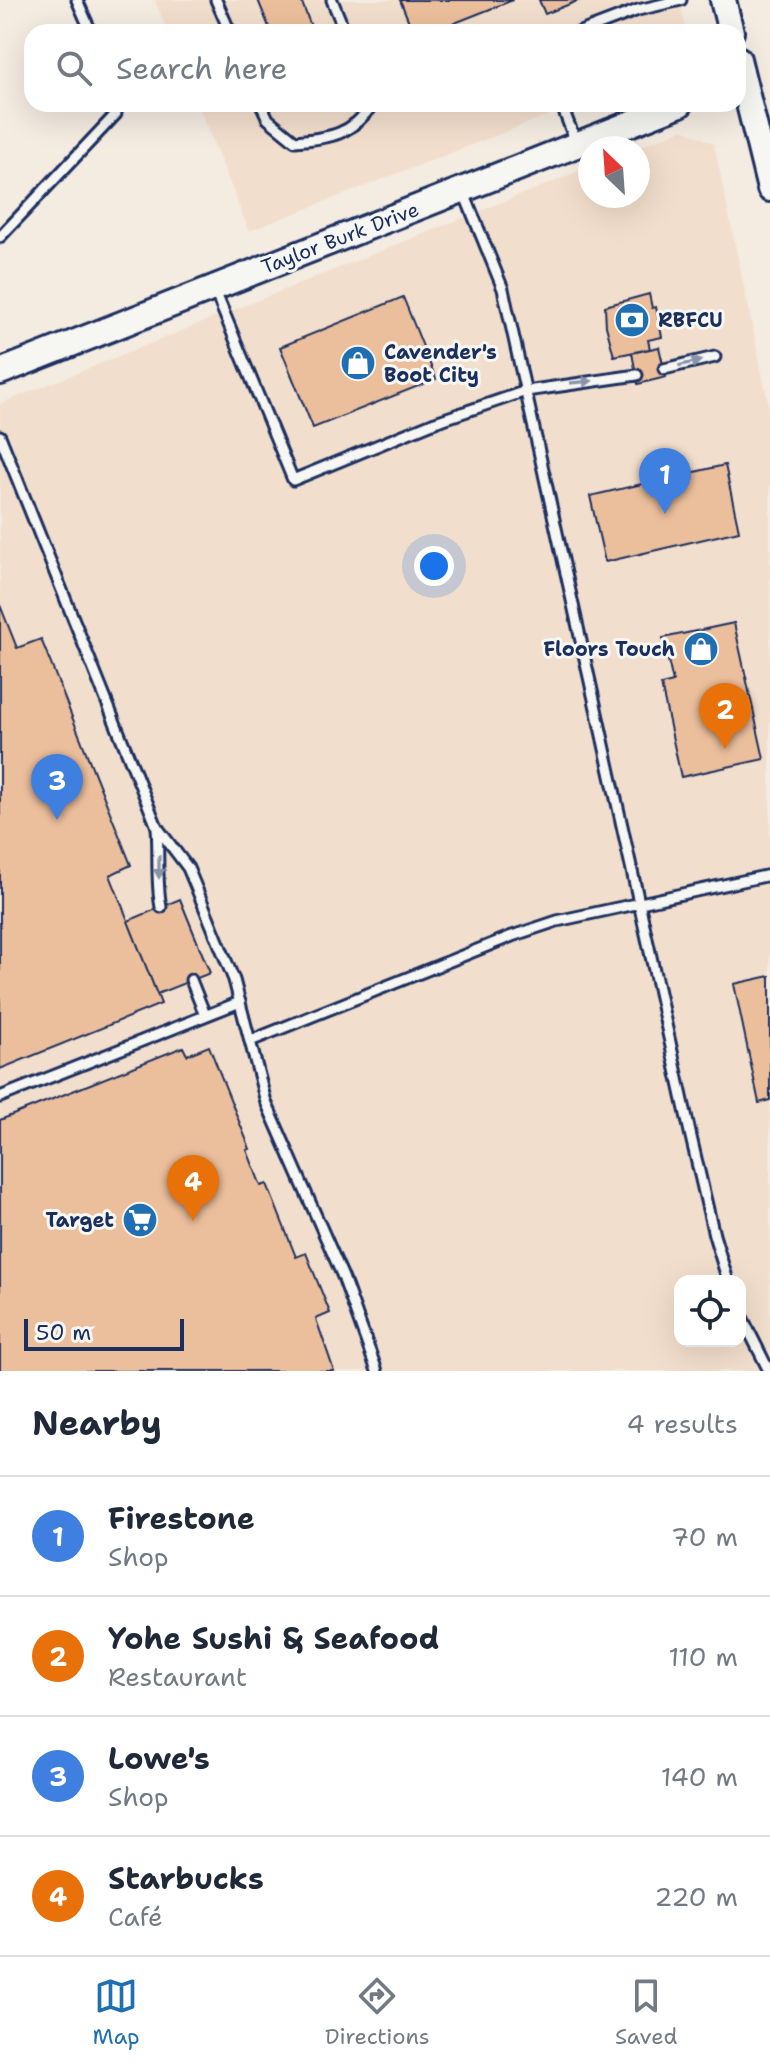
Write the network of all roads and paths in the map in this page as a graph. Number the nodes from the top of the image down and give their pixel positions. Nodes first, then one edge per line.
1 (77, 0) edge
2 (216, 0) edge
3 (332, 0) edge
4 (681, 0) edge
5 (723, 0) edge
6 (661, 2) edge
7 (88, 24) edge
8 (226, 24) edge
9 (342, 24) edge
10 (601, 24) edge
11 (729, 24) edge
12 (746, 96) edge
13 (116, 112) edge
14 (265, 112) edge
15 (368, 112) edge
16 (564, 112) edge
17 (659, 112) edge
18 (577, 144) junction
19 (770, 189) edge
20 (462, 190) junction
21 (0, 237) edge
22 (213, 288) junction
23 (715, 357) dead end
24 (664, 369) dead end
25 (0, 372) edge
26 (637, 375) dead end
27 (526, 391) junction
28 (0, 436) edge
29 (2, 448) edge
30 (157, 827) junction
31 (770, 875) edge
32 (639, 904) junction
33 (161, 907) dead end
34 (191, 980) dead end
35 (240, 1002) junction
36 (205, 1015) junction
37 (250, 1041) junction
38 (0, 1097) edge
39 (726, 1275) edge
40 (746, 1325) edge
41 (377, 1371) edge
42 (769, 1371) edge

1 - 7 lane
2 - 8 lane
3 - 9 lane
4 - 6 lane
5 - 11 street
6 - 10 lane
12 - 19 street
13 - 21 lane
14 - 15 lane
16 - 18 lane
17 - 18 street, Taylor Burk Drive
18 - 20 street, Taylor Burk Drive
20 - 22 street, Taylor Burk Drive
20 - 27 lane
22 - 25 street, Taylor Burk Drive
22 - 27 lane
24 -> 23 lane
27 -> 26 lane
27 - 32 lane
28 - 29 lane
29 - 30 lane
30 -> 33 lane
30 - 35 lane
31 - 32 lane
32 - 37 lane
32 - 39 lane
34 - 36 lane
35 - 36 lane
35 - 37 lane
36 - 38 lane
37 - 41 lane
40 - 42 lane

